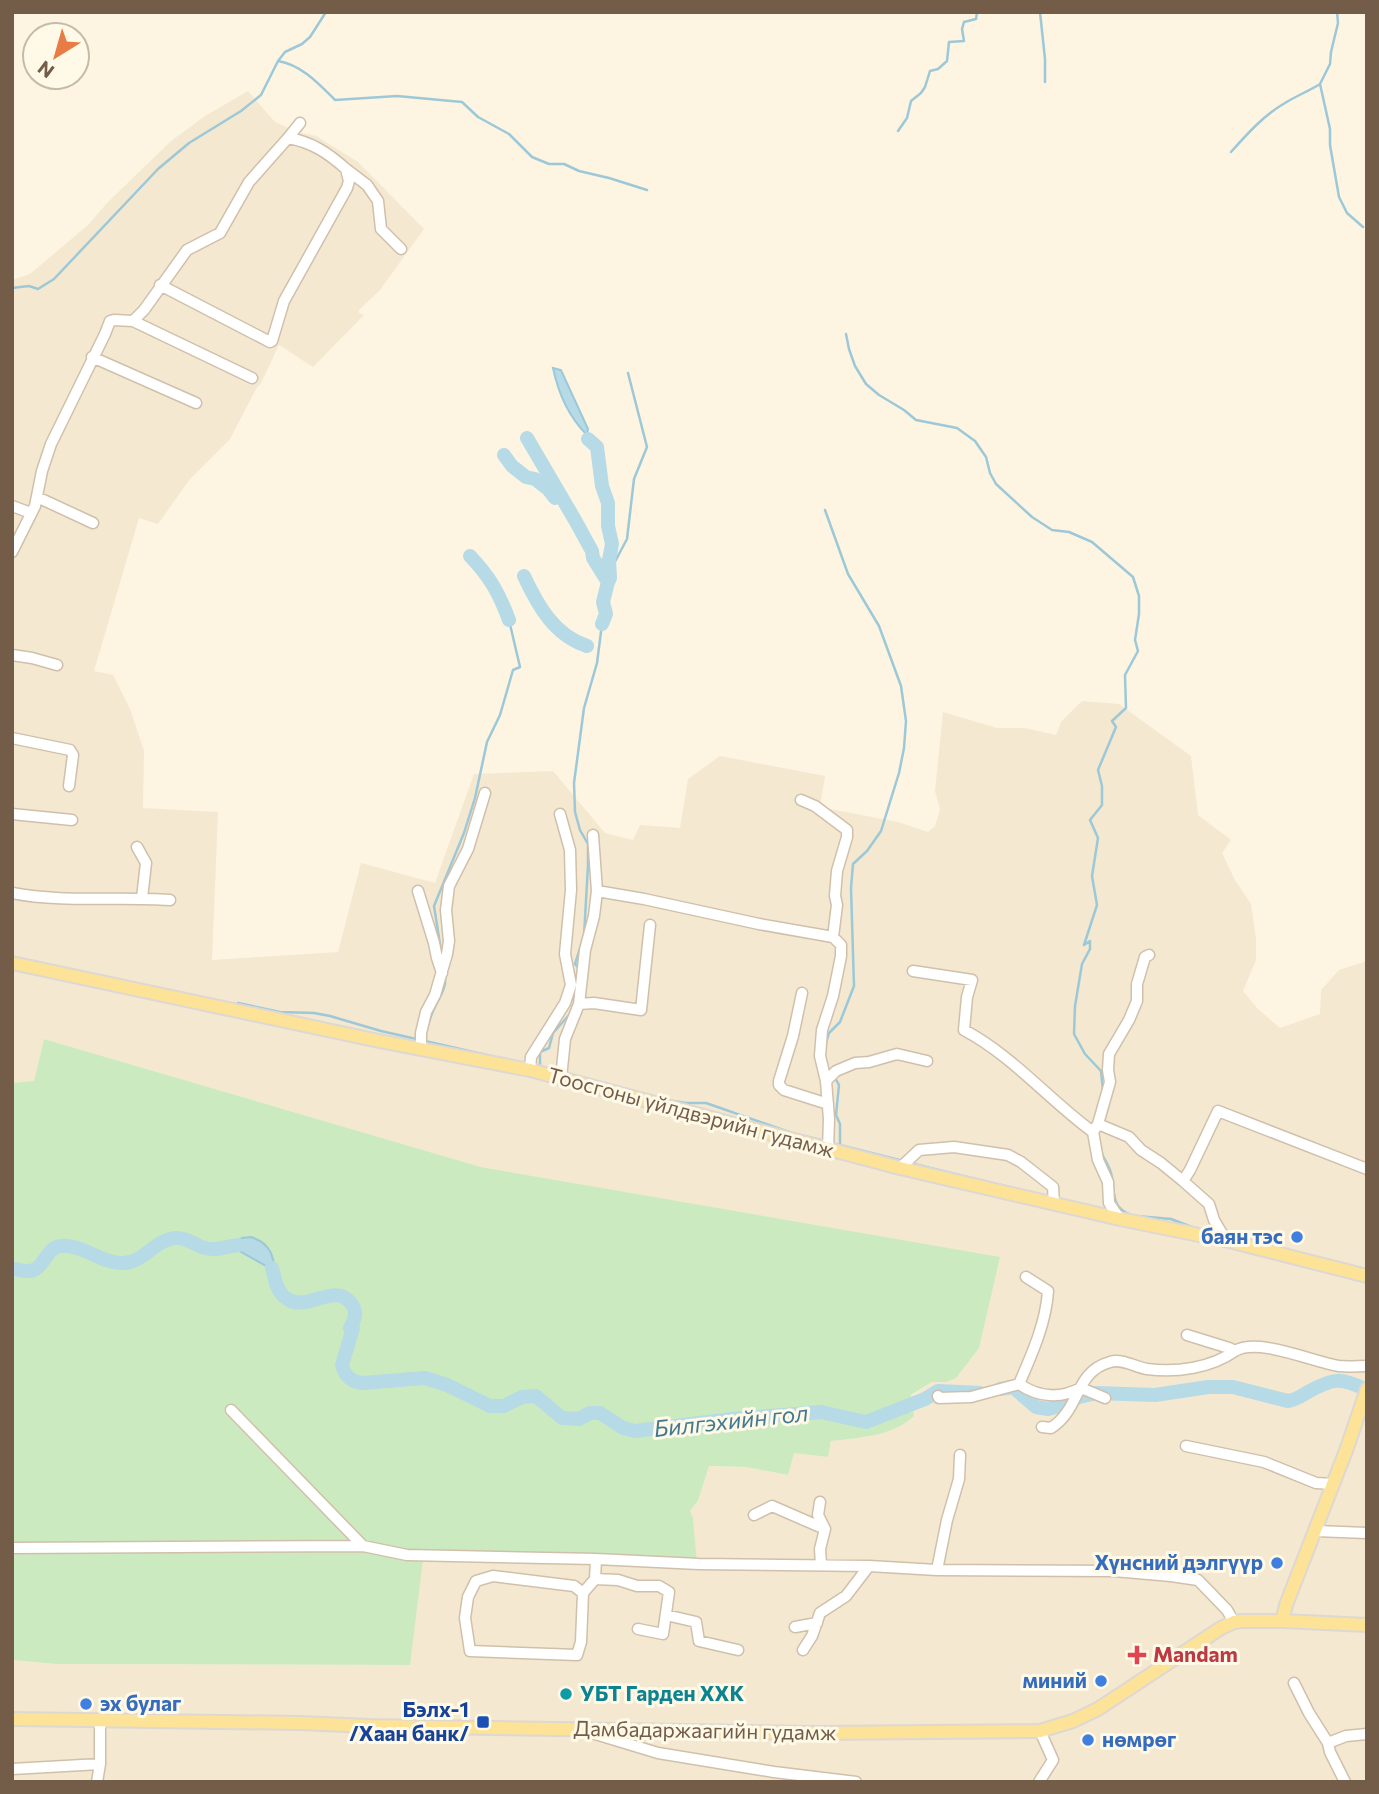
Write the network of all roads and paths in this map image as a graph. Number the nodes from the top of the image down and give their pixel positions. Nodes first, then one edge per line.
1 (300, 123) dead end
2 (288, 138) junction
3 (346, 169) junction
4 (401, 249) dead end
5 (160, 285) junction
6 (133, 321) junction
7 (93, 357) junction
8 (252, 378) dead end
9 (196, 403) dead end
10 (37, 497) junction
11 (12, 506) edge
12 (31, 513) junction
13 (93, 523) dead end
14 (12, 552) edge
15 (12, 655) edge
16 (57, 665) dead end
17 (12, 738) edge
18 (69, 786) dead end
19 (485, 793) dead end
20 (801, 800) dead end
21 (12, 814) edge
22 (560, 814) dead end
23 (72, 820) dead end
24 (593, 835) dead end
25 (137, 847) dead end
26 (418, 891) dead end
27 (597, 891) junction
28 (12, 893) edge
29 (142, 898) junction
30 (170, 900) dead end
31 (650, 925) dead end
32 (833, 937) junction
33 (1149, 955) dead end
34 (12, 963) edge
35 (913, 971) dead end
36 (443, 973) junction
37 (802, 993) dead end
38 (579, 1004) junction
39 (421, 1048) junction
40 (927, 1061) dead end
41 (530, 1070) junction
42 (561, 1078) junction
43 (826, 1081) junction
44 (828, 1104) junction
45 (1096, 1128) junction
46 (828, 1149) junction
47 (900, 1168) junction
48 (1367, 1169) edge
49 (1183, 1181) junction
50 (1054, 1204) junction
51 (1120, 1219) junction
52 (1229, 1241) junction
53 (1367, 1276) edge
54 (1026, 1277) dead end
55 (1187, 1335) dead end
56 (1235, 1351) junction
57 (1367, 1366) edge
58 (1019, 1384) junction
59 (1367, 1389) edge
60 (1079, 1391) junction
61 (938, 1396) dead end
62 (1105, 1398) dead end
63 (231, 1410) dead end
64 (1042, 1427) dead end
65 (1186, 1446) dead end
66 (960, 1455) dead end
67 (1333, 1484) junction
68 (820, 1502) dead end
69 (754, 1515) dead end
70 (825, 1529) junction
71 (1316, 1531) junction
72 (1367, 1533) edge
73 (363, 1546) junction
74 (12, 1548) edge
75 (596, 1559) junction
76 (821, 1565) junction
77 (869, 1566) junction
78 (937, 1570) junction
79 (595, 1579) junction
80 (583, 1593) junction
81 (666, 1615) junction
82 (1282, 1621) junction
83 (1234, 1622) junction
84 (817, 1623) junction
85 (1367, 1625) edge
86 (795, 1627) dead end
87 (638, 1629) dead end
88 (738, 1650) dead end
89 (803, 1650) dead end
90 (1294, 1683) dead end
91 (12, 1719) edge
92 (100, 1720) junction
93 (582, 1730) junction
94 (1040, 1731) junction
95 (1367, 1734) edge
96 (1328, 1743) junction
97 (100, 1764) junction
98 (12, 1769) edge
99 (1042, 1780) edge
100 (97, 1782) edge
101 (856, 1782) edge
102 (1345, 1782) edge

1 - 2 street
2 - 3 street
2 - 5 street
3 - 4 street
3 - 5 street
5 - 6 street
6 - 7 street
6 - 8 street
7 - 9 street
7 - 10 street
10 - 12 street
10 - 13 street
11 - 12 street
12 - 14 street
15 - 16 street
17 - 18 street
19 - 36 street
20 - 32 street
21 - 23 street
22 - 41 street
24 - 27 street
25 - 29 street
26 - 36 street
27 - 32 street
27 - 38 street
28 - 29 street
29 - 30 street
31 - 38 street
32 - 43 street
33 - 45 street
34 - 39 main road, Тоосгоны үйлдвэрийн гудамж
35 - 45 street
36 - 39 street
37 - 44 street
38 - 42 street
39 - 41 main road, Тоосгоны үйлдвэрийн гудамж
40 - 43 street
41 - 42 main road, Тоосгоны үйлдвэрийн гудамж
42 - 46 main road, Тоосгоны үйлдвэрийн гудамж
43 - 44 street
44 - 46 street
45 - 49 street
45 - 51 street
46 - 47 main road, Тоосгоны үйлдвэрийн гудамж
47 - 50 main road, Тоосгоны үйлдвэрийн гудамж
47 - 50 street
48 - 49 street
49 - 52 street
50 - 51 main road, Тоосгоны үйлдвэрийн гудамж
51 - 52 main road, Тоосгоны үйлдвэрийн гудамж
52 - 53 main road, Тоосгоны үйлдвэрийн гудамж
54 - 58 street
55 - 56 street
56 - 57 street
56 - 60 street
58 - 60 street
58 - 61 street
59 - 67 main road
60 - 62 street
60 - 64 street
63 - 73 street
65 - 67 street
66 - 78 street
67 - 71 main road
68 - 70 street
69 - 70 street
70 - 76 street
71 - 72 street
71 - 82 main road
73 - 74 street
73 - 75 street
75 - 76 street
75 - 79 street
76 - 77 street
77 - 78 street
77 - 84 street
78 - 83 street
79 - 80 street
79 - 81 street
80 - 80 street
81 - 87 street
81 - 88 street
82 - 83 main road, Дамбадаржаагийн гудамж
82 - 85 main road, Дамбадаржаагийн гудамж
83 - 94 main road, Дамбадаржаагийн гудамж
84 - 86 street
84 - 89 street
90 - 96 street
91 - 92 main road, Дамбадаржаагийн гудамж
92 - 93 main road, Дамбадаржаагийн гудамж
92 - 97 street
93 - 94 main road, Дамбадаржаагийн гудамж
93 - 101 street
94 - 99 street
95 - 96 street
96 - 102 street
97 - 98 street
97 - 100 street

